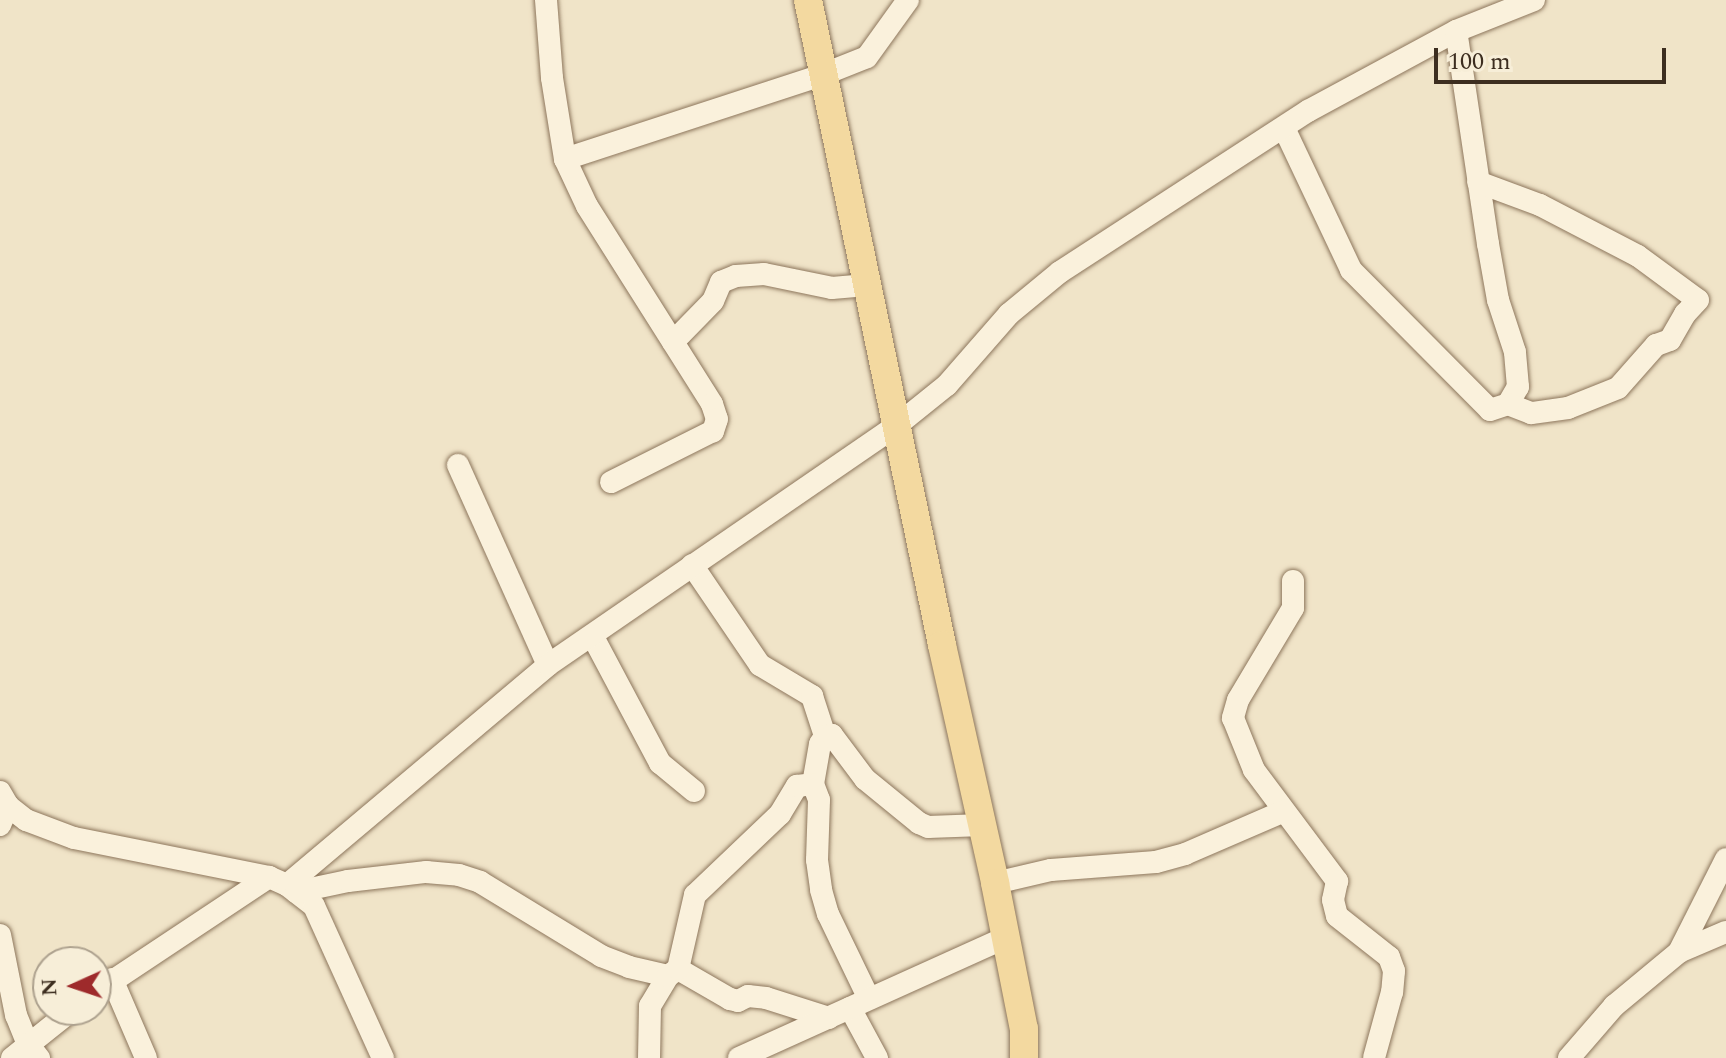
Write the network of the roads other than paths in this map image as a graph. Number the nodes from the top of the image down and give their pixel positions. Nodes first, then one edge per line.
1 (546, 0) edge
2 (808, 0) edge
3 (908, 0) edge
4 (1534, 0) edge
5 (1456, 31) junction
6 (822, 75) junction
7 (1284, 128) junction
8 (565, 159) junction
9 (1478, 182) junction
10 (867, 285) junction
11 (673, 342) junction
12 (1508, 404) junction
13 (896, 426) junction
14 (458, 465) dead end
15 (611, 482) dead end
16 (692, 565) junction
17 (1293, 581) dead end
18 (593, 637) junction
19 (548, 665) junction
20 (825, 736) junction
21 (813, 784) junction
22 (694, 791) dead end
23 (3, 807) edge
24 (1282, 812) junction
25 (983, 825) junction
26 (1726, 859) edge
27 (995, 883) junction
28 (284, 885) junction
29 (1726, 932) edge
30 (0, 935) edge
31 (1005, 938) junction
32 (1679, 952) junction
33 (673, 973) junction
34 (112, 981) edge
35 (0, 998) edge
36 (112, 1000) edge
37 (860, 1004) junction
38 (16, 1015) junction
39 (829, 1018) junction
40 (55, 1026) edge
41 (1024, 1029) junction
42 (26, 1053) edge
43 (146, 1058) edge
44 (383, 1058) edge
45 (649, 1058) edge
46 (739, 1058) edge
47 (877, 1058) edge
48 (1024, 1058) edge
49 (1041, 1058) edge
50 (1374, 1058) edge
51 (1569, 1058) edge

1 - 8 street
2 - 6 main road
3 - 6 street
4 - 5 street
5 - 7 street
5 - 9 street
6 - 8 street
6 - 10 main road
7 - 12 street
7 - 13 street
8 - 11 street
9 - 12 street
9 - 12 street
10 - 11 street
10 - 13 main road
11 - 15 street
13 - 16 street
13 - 25 main road
14 - 19 street
16 - 18 street
16 - 20 street
17 - 24 street
18 - 19 street
18 - 22 street
19 - 28 street
20 - 21 street
20 - 25 street
21 - 33 street
21 - 37 street
23 - 28 street
24 - 27 street
24 - 50 street
25 - 27 main road
26 - 32 street
27 - 31 main road
28 - 33 street
28 - 34 street
28 - 44 street
29 - 32 street
30 - 38 street
31 - 37 street
31 - 41 main road
32 - 51 street
33 - 39 street
33 - 45 street
35 - 38 street
36 - 43 street
37 - 39 street
37 - 47 street
38 - 42 street
39 - 46 street
40 - 42 street
41 - 48 main road
41 - 49 main road

